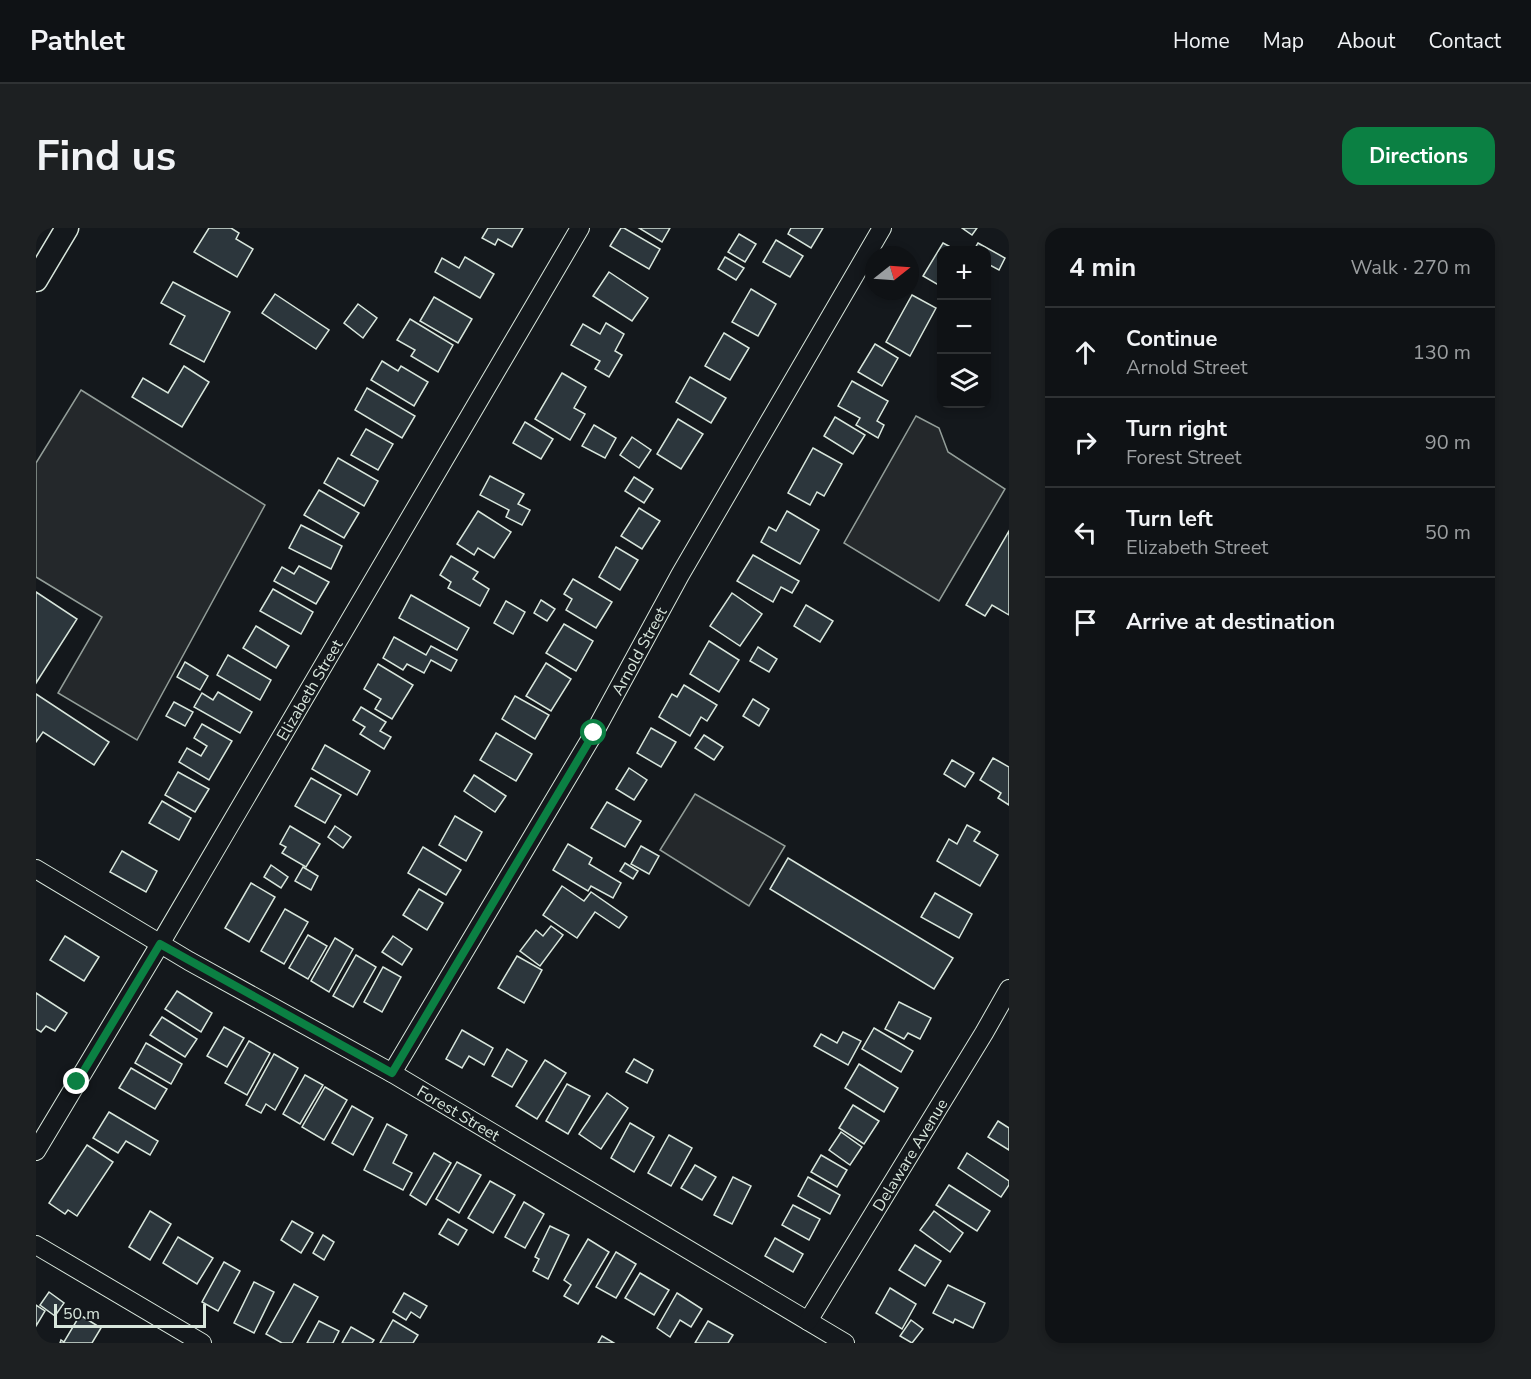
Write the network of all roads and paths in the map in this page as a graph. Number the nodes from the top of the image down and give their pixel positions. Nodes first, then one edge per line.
1 (67, 228) edge
2 (580, 228) edge
3 (882, 228) edge
4 (36, 280) edge
5 (36, 869) edge
6 (160, 944) junction
7 (1009, 989) edge
8 (392, 1073) junction
9 (36, 1151) edge
10 (36, 1245) edge
11 (808, 1321) junction
12 (202, 1343) edge
13 (845, 1343) edge

1 - 4 street
2 - 6 street, Elizabeth Street
3 - 8 street, Arnold Street
5 - 6 street, Forest Street
6 - 8 street, Forest Street
6 - 9 street, Elizabeth Street
7 - 11 street, Delaware Avenue
8 - 11 street, Forest Street
10 - 12 street
11 - 13 street, Forest Street

